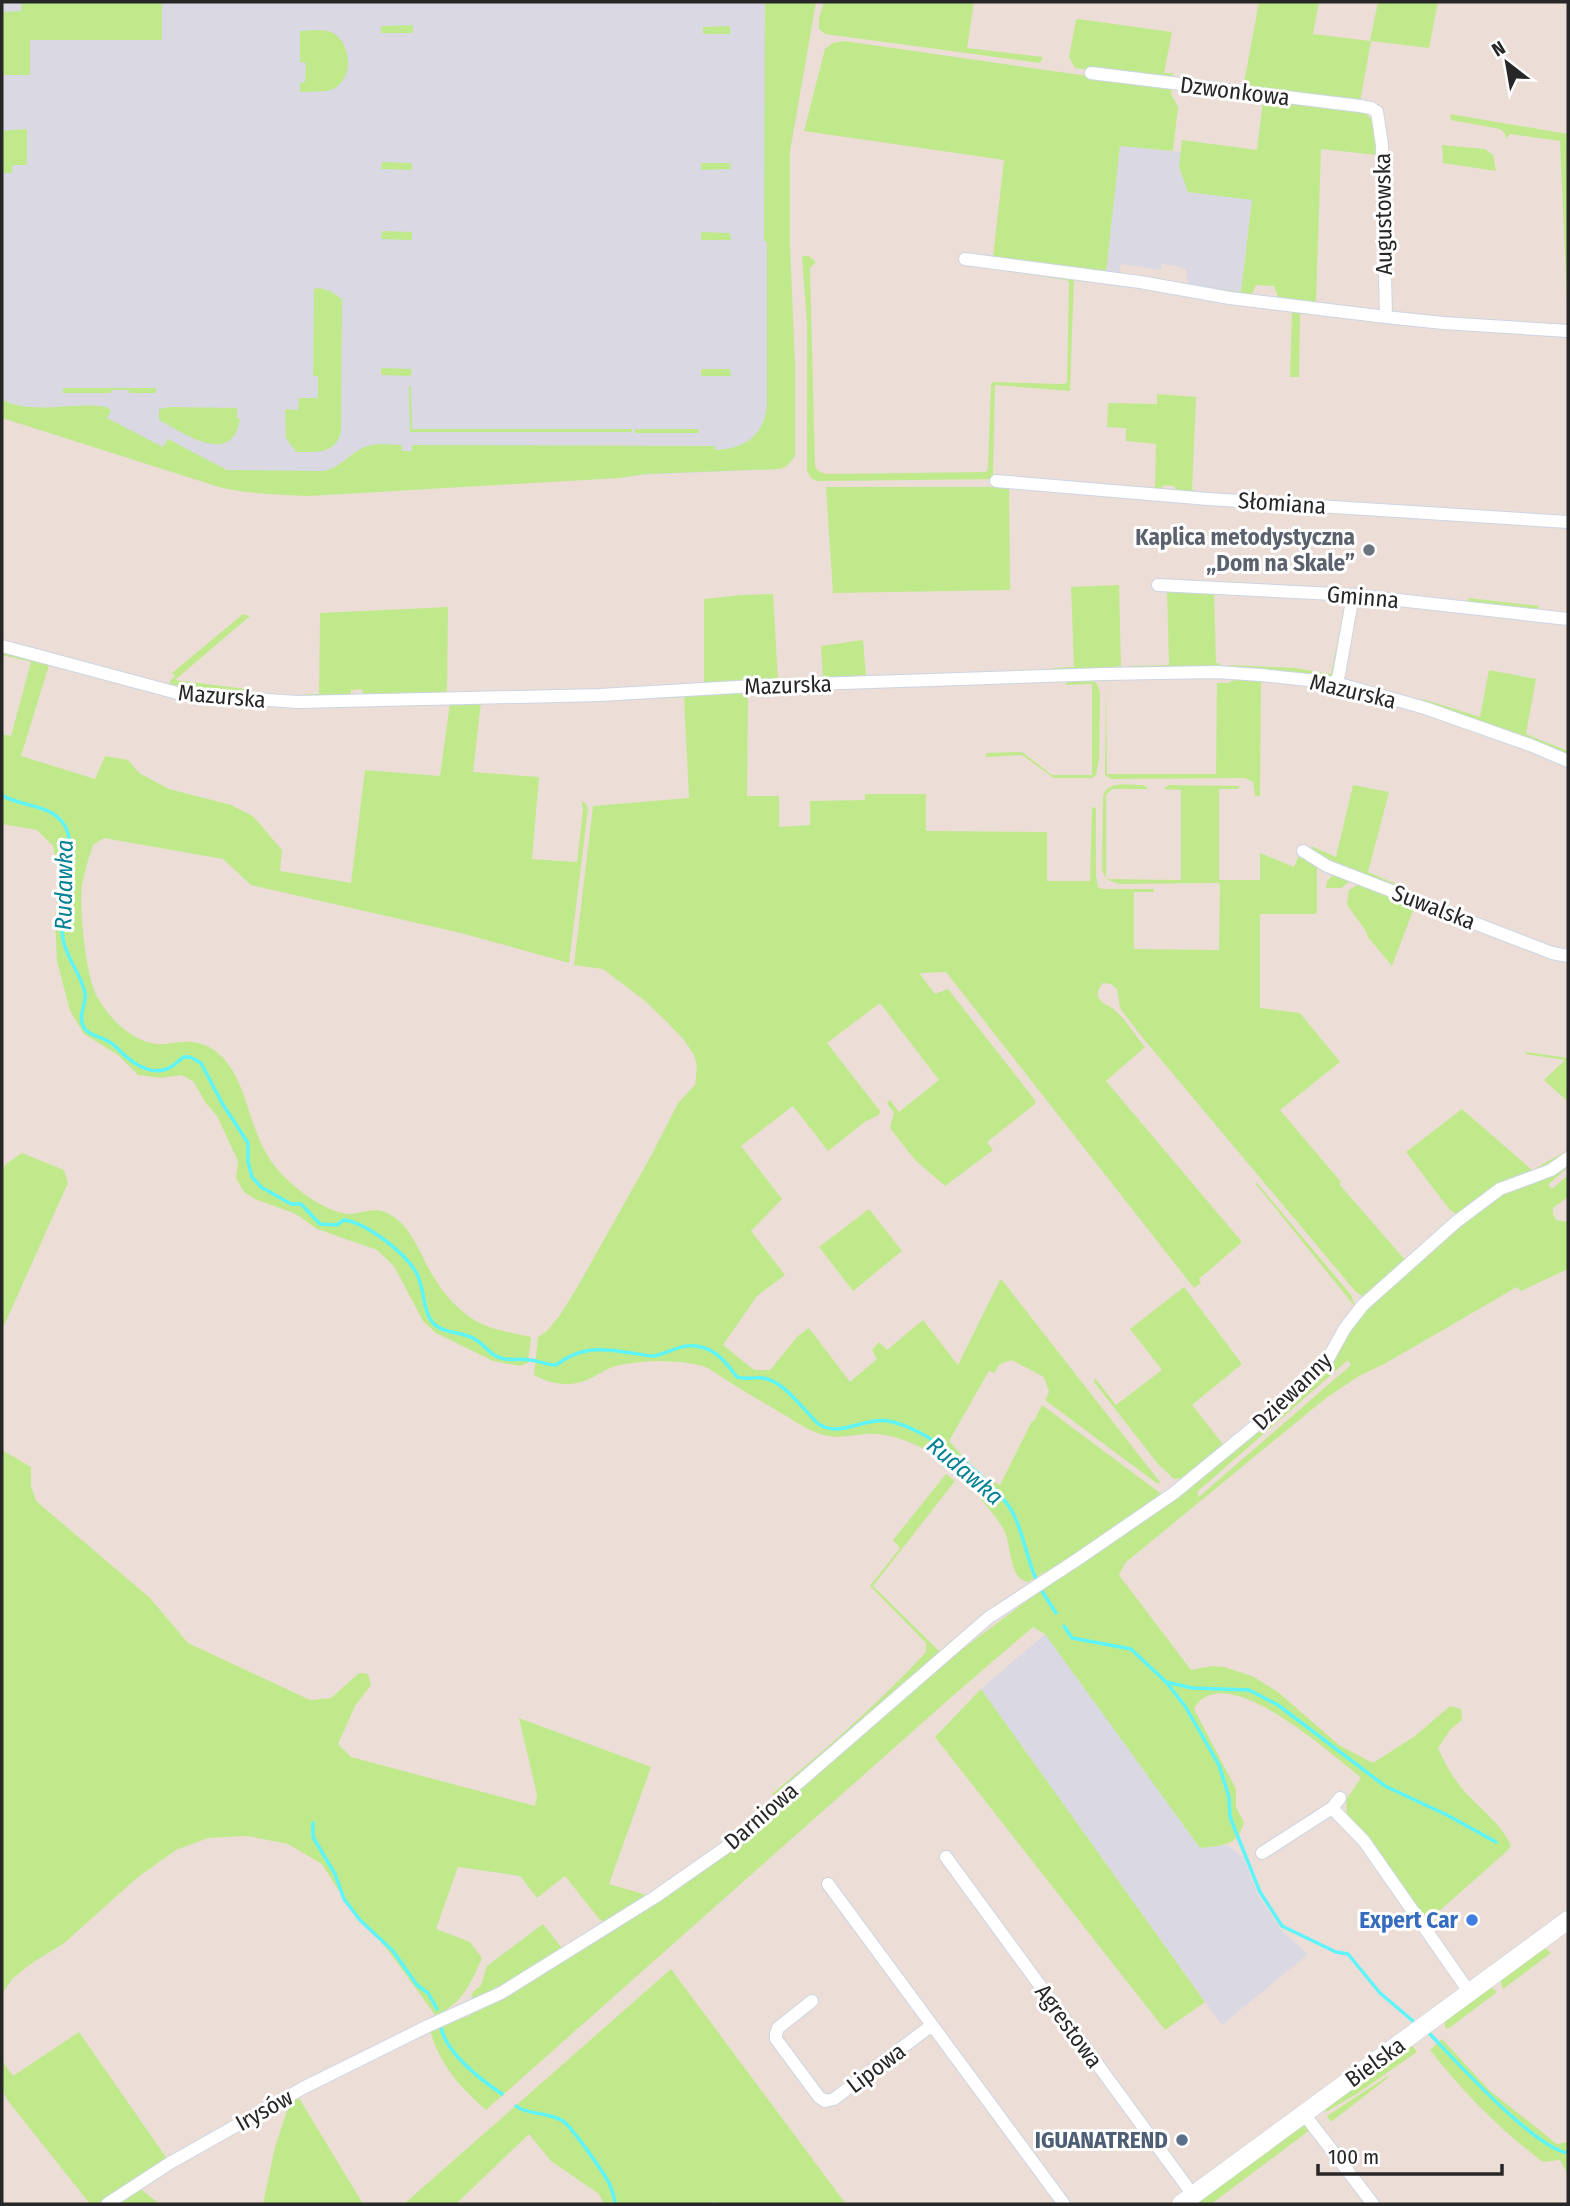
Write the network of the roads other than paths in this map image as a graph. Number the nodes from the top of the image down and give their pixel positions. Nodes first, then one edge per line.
1 (1091, 73) dead end
2 (1377, 112) joint
3 (965, 259) dead end
4 (1385, 317) junction
5 (1568, 331) edge
6 (996, 481) dead end
7 (1568, 522) edge
8 (1158, 585) dead end
9 (1353, 596) junction
10 (1568, 620) edge
11 (2, 646) edge
12 (1336, 683) junction
13 (1568, 761) edge
14 (1303, 851) dead end
15 (1568, 956) edge
16 (1568, 1158) edge
17 (1033, 1587) joint
18 (1262, 1853) dead end
19 (946, 1857) dead end
20 (828, 1884) dead end
21 (1568, 1920) edge
22 (1470, 1993) junction
23 (812, 2001) dead end
24 (932, 2025) junction
25 (428, 2026) joint
26 (1304, 2114) junction
27 (1187, 2200) edge
28 (107, 2204) edge
29 (1063, 2204) edge
30 (1373, 2204) edge

1 - 2 street, Dzwonkowa
2 - 4 street, Augustowska
3 - 4 street
4 - 5 street
6 - 7 street, Słomiana
8 - 9 street, Gminna
9 - 10 street, Gminna
9 - 12 street
11 - 12 street, Mazurska
12 - 13 street, Mazurska
14 - 15 street, Suwalska
16 - 17 street, Dziewanny
17 - 25 street, Darniowa
18 - 22 street
19 - 27 street, Agrestowa
20 - 24 street
21 - 22 main road, Bielska
22 - 26 main road, Bielska
23 - 24 street, Lipowa
24 - 29 street
25 - 28 street, Irysów
26 - 27 main road, Bielska
26 - 30 street

